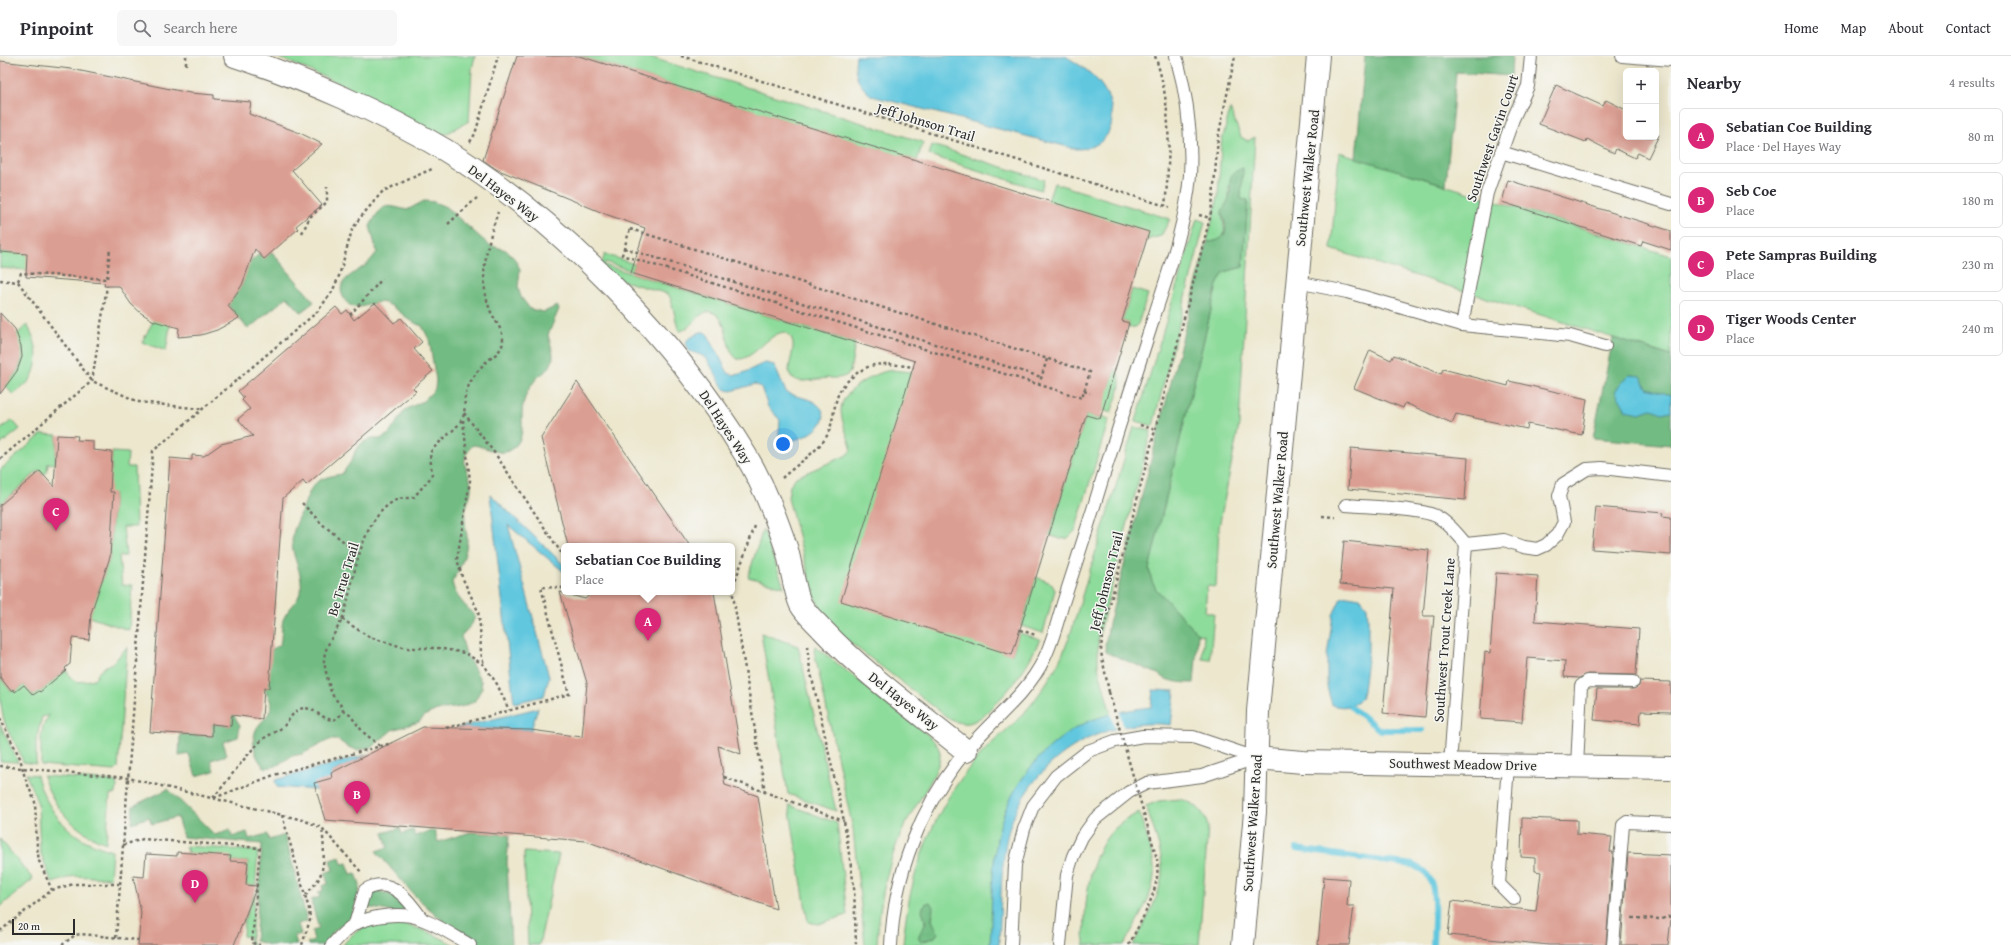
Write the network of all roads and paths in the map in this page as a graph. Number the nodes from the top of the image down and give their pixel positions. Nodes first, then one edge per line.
1 (186, 56) edge
2 (235, 56) edge
3 (498, 56) edge
4 (681, 56) edge
5 (1155, 56) edge
6 (1176, 56) edge
7 (1235, 56) edge
8 (1318, 56) edge
9 (1531, 56) edge
10 (1622, 56) edge
11 (1671, 60) edge
12 (186, 68) dead end
13 (1501, 152) junction
14 (456, 157) junction
15 (327, 187) dead end
16 (499, 187) junction
17 (1671, 204) edge
18 (448, 224) dead end
19 (302, 233) dead end
20 (110, 248) dead end
21 (624, 248) junction
22 (382, 279) dead end
23 (0, 280) edge
24 (18, 282) junction
25 (1297, 282) junction
26 (108, 286) dead end
27 (350, 315) dead end
28 (1462, 325) junction
29 (1604, 346) dead end
30 (1047, 359) junction
31 (1041, 377) junction
32 (92, 381) junction
33 (1039, 385) junction
34 (1084, 391) junction
35 (1090, 393) dead end
36 (202, 409) junction
37 (464, 413) junction
38 (462, 419) junction
39 (1140, 425) dead end
40 (1156, 430) junction
41 (0, 459) edge
42 (1671, 476) edge
43 (302, 503) dead end
44 (1346, 504) dead end
45 (1466, 544) junction
46 (561, 552) edge
47 (359, 554) junction
48 (561, 588) edge
49 (342, 619) junction
50 (806, 641) dead end
51 (484, 665) junction
52 (1633, 682) dead end
53 (509, 710) junction
54 (343, 711) junction
55 (0, 718) edge
56 (446, 728) dead end
57 (392, 742) dead end
58 (380, 746) junction
59 (966, 751) junction
60 (1256, 758) junction
61 (1450, 765) junction
62 (0, 766) edge
63 (1508, 766) junction
64 (1577, 766) junction
65 (22, 767) junction
66 (1671, 768) edge
67 (724, 777) dead end
68 (128, 778) junction
69 (213, 798) junction
70 (282, 815) junction
71 (844, 821) junction
72 (1671, 824) edge
73 (322, 828) junction
74 (123, 845) junction
75 (119, 884) junction
76 (374, 885) junction
77 (52, 890) junction
78 (305, 895) junction
79 (1514, 899) dead end
80 (1616, 916) junction
81 (1671, 916) edge
82 (422, 919) junction
83 (355, 924) junction
84 (0, 931) edge
85 (116, 938) junction
86 (138, 940) dead end
87 (64, 944) edge
88 (260, 945) edge
89 (302, 945) edge
90 (332, 945) edge
91 (470, 945) edge
92 (856, 945) edge
93 (891, 945) edge
94 (1011, 945) edge
95 (1060, 945) edge
96 (1129, 945) edge
97 (1243, 945) edge
98 (1613, 945) edge

1 - 12 path
2 - 14 street, Del Hayes Way
3 - 14 path
4 - 5 path, Jeff Johnson Trail
6 - 59 lane
7 - 40 path, Jeff Johnson Trail
8 - 25 street, Southwest Walker Road
9 - 13 lane, Southwest Gavin Court
10 - 11 lane
13 - 17 lane
13 - 28 lane, Southwest Gavin Court
14 - 16 street, Del Hayes Way
14 - 36 path
15 - 19 path
16 - 18 path
16 - 37 path, Be True Trail
16 - 59 street, Del Hayes Way
20 - 24 path
21 - 30 path
21 - 31 path
21 - 33 path
22 - 27 path
23 - 24 path
24 - 32 path
25 - 28 lane
25 - 60 street, Southwest Walker Road
26 - 32 path
28 - 29 lane
30 - 31 path
30 - 34 path
31 - 33 path
32 - 36 path
32 - 41 path
33 - 34 path
34 - 35 path
36 - 68 path
37 - 38 path, Be True Trail
37 - 46 path
38 - 47 path, Be True Trail
38 - 51 path
39 - 40 path
40 - 96 path, Jeff Johnson Trail, bridge
42 - 45 lane, Southwest Trout Creek Lane
43 - 47 path
44 - 45 lane
45 - 61 lane, Southwest Trout Creek Lane
47 - 49 path, Be True Trail
48 - 53 path
49 - 51 path
49 - 54 path, Be True Trail
50 - 71 path
51 - 53 path
52 - 64 lane
53 - 56 path
54 - 58 path, Be True Trail
54 - 69 path
55 - 65 path
57 - 58 path
58 - 69 path
59 - 93 lane
60 - 61 street, Southwest Meadow Drive
60 - 94 lane
60 - 95 lane
60 - 97 street, Southwest Walker Road
61 - 63 street, Southwest Meadow Drive
62 - 65 path
63 - 64 street, Southwest Meadow Drive
63 - 79 lane
64 - 66 street, Southwest Meadow Drive
65 - 68 path
65 - 77 path
67 - 71 path
68 - 69 path
68 - 74 path
69 - 70 path
70 - 73 path
70 - 78 path
71 - 92 path
72 - 80 lane
73 - 76 path
73 - 78 path
74 - 75 path
74 - 88 path
75 - 77 path
75 - 85 path
76 - 82 lane
76 - 83 lane
77 - 84 path
78 - 89 path
80 - 81 path
80 - 98 lane
82 - 83 lane
82 - 91 lane
83 - 90 lane
85 - 86 path
85 - 87 path

